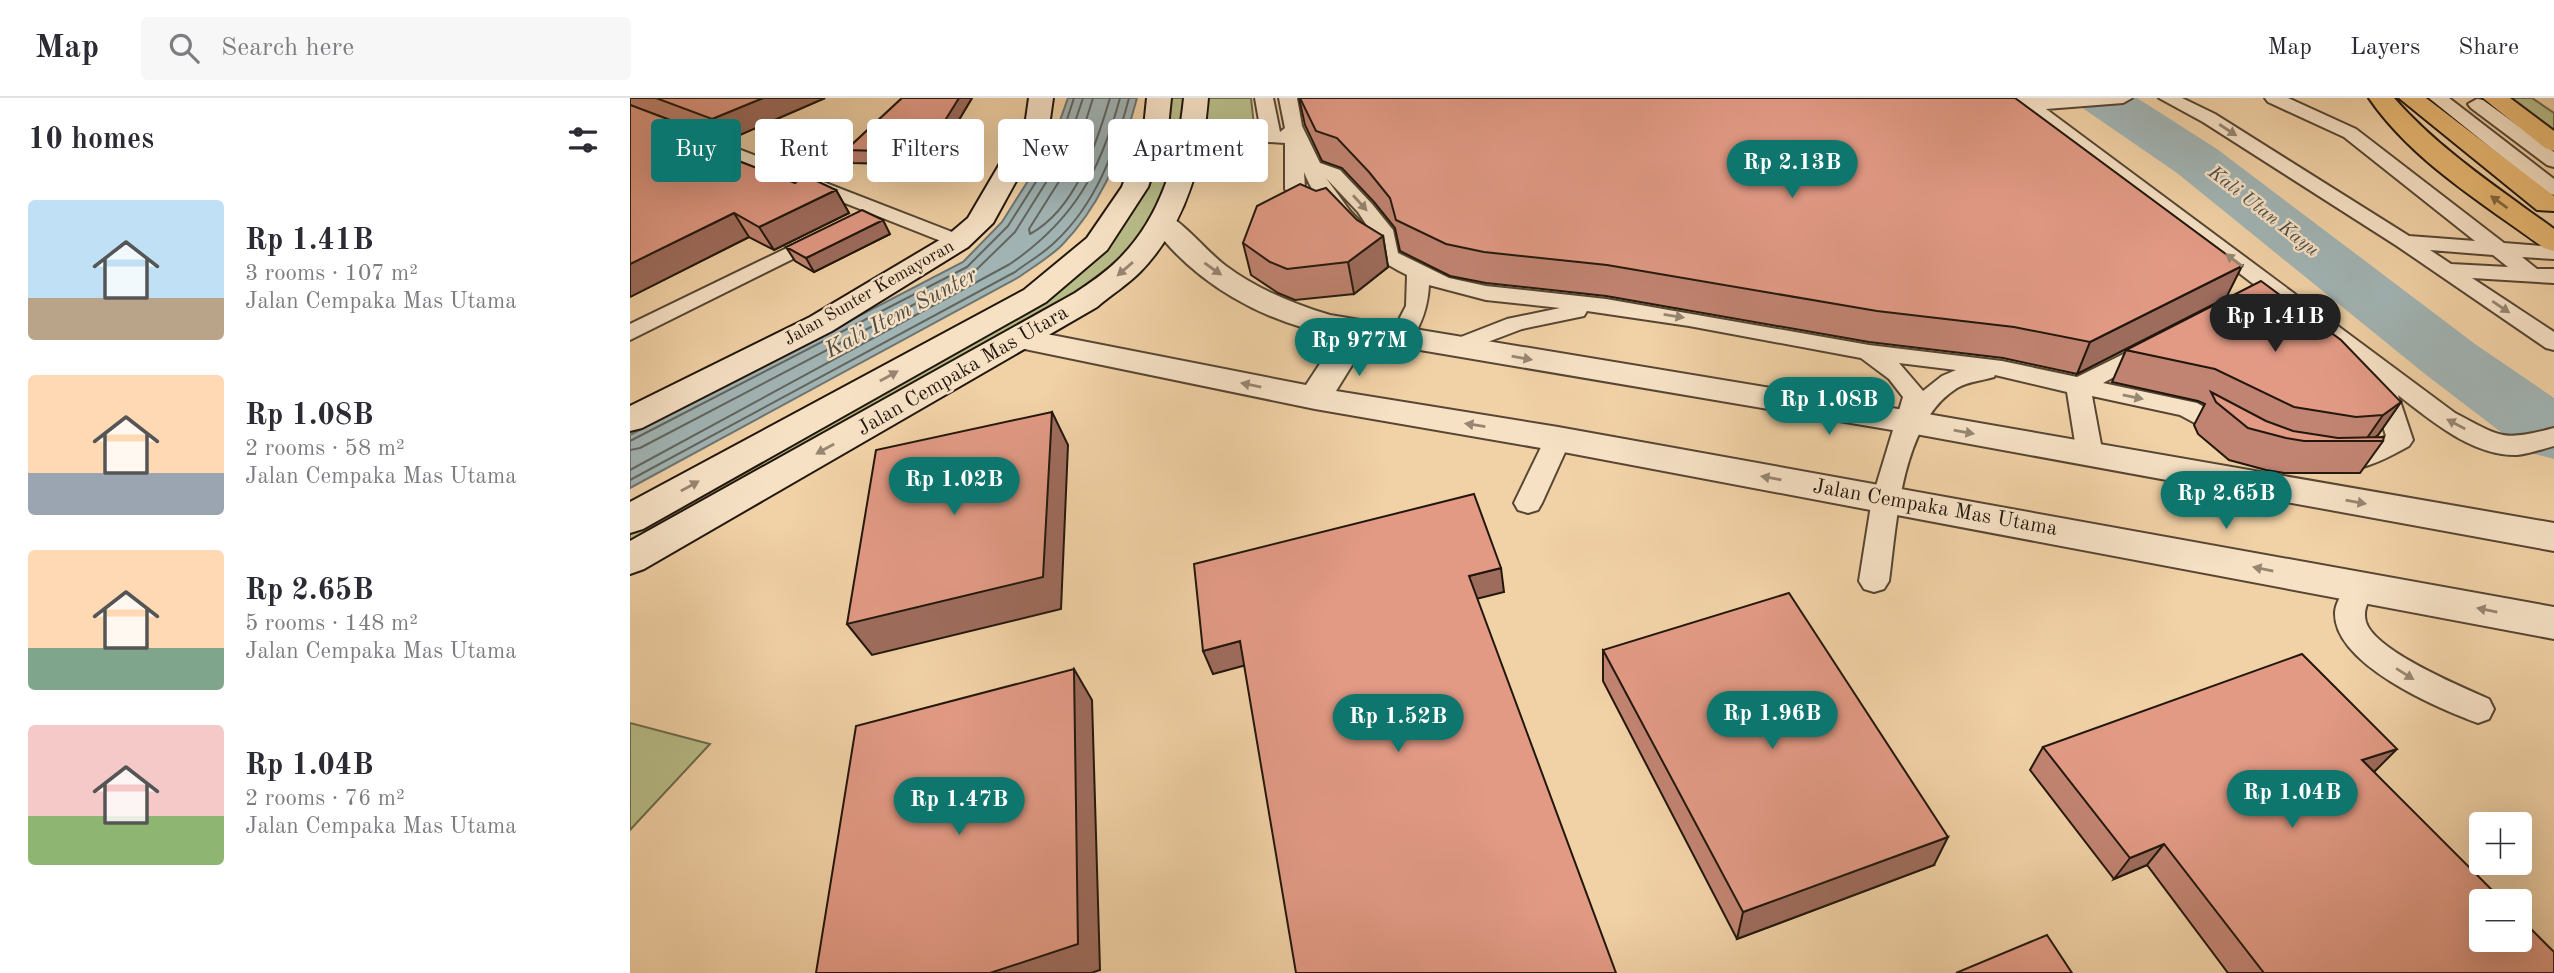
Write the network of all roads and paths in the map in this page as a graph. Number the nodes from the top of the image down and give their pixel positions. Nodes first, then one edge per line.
1 (1041, 98) edge
2 (1159, 98) edge
3 (1196, 98) edge
4 (1264, 98) edge
5 (1287, 98) edge
6 (2123, 98) edge
7 (2168, 98) edge
8 (2274, 98) edge
9 (2381, 98) edge
10 (2411, 98) edge
11 (2438, 98) edge
12 (2469, 98) edge
13 (2495, 98) edge
14 (2025, 102) edge
15 (630, 112) edge
16 (1294, 129) junction
17 (2554, 143) edge
18 (2554, 161) edge
19 (2554, 189) edge
20 (878, 209) junction
21 (2554, 210) edge
22 (1322, 214) edge
23 (1164, 222) junction
24 (958, 241) junction
25 (2404, 242) junction
26 (2554, 242) edge
27 (2502, 250) junction
28 (2554, 253) edge
29 (2446, 270) junction
30 (1418, 271) junction
31 (2543, 276) edge
32 (1606, 306) junction
33 (2306, 314) junction
34 (1357, 330) junction
35 (630, 333) edge
36 (2173, 336) edge
37 (1402, 337) junction
38 (1021, 339) junction
39 (2554, 343) edge
40 (1456, 346) junction
41 (1869, 352) junction
42 (2078, 386) junction
43 (1315, 398) junction
44 (630, 420) edge
45 (1910, 422) junction
46 (2554, 437) edge
47 (1558, 439) junction
48 (2255, 444) edge
49 (2090, 454) junction
50 (2307, 457) edge
51 (1886, 499) junction
52 (1528, 503) dead end
53 (630, 519) edge
54 (2554, 537) edge
55 (630, 559) edge
56 (1874, 581) dead end
57 (2362, 587) junction
58 (2554, 623) edge
59 (2478, 709) dead end

1 - 24 street, Jalan Sunter Kemayoran
53 -> 2 street, Jalan Cempaka Mas Utara
3 - 23 street, Jalan Cempaka Mas Utara
4 - 16 lane
5 - 16 lane
6 - 14 lane
7 -> 25 lane
8 - 27 lane
26 -> 9 main road
10 - 21 main road
11 - 19 lane
12 - 18 lane
13 - 17 main road
33 -> 14 lane
15 - 20 lane
16 - 22 lane
16 -> 30 lane
20 - 24 lane
20 - 35 lane
23 -> 34 street
23 -> 38 street, Jalan Cempaka Mas Utara
24 - 44 street, Jalan Sunter Kemayoran
25 - 27 lane
25 - 29 lane
27 - 28 lane
27 - 31 lane
29 - 31 lane
29 -> 39 lane
30 - 32 lane
30 - 37 lane
32 - 40 lane
32 -> 41 lane
46 -> 33 lane
33 - 50 lane
34 - 37 street
34 - 43 street
36 - 42 lane
37 - 40 street
43 -> 38 street, Jalan Cempaka Mas Utama
38 -> 55 street, Jalan Cempaka Mas Utara
40 -> 45 street
41 - 42 lane
41 - 45 lane
42 - 45 lane
42 -> 48 lane
42 - 49 lane
47 -> 43 street, Jalan Cempaka Mas Utama
45 -> 49 street
45 - 51 lane
51 -> 47 street, Jalan Cempaka Mas Utama
47 - 52 lane
49 -> 54 street
51 - 56 lane
57 -> 51 street, Jalan Cempaka Mas Utama
58 -> 57 street, Jalan Cempaka Mas Utama
57 -> 59 lane

